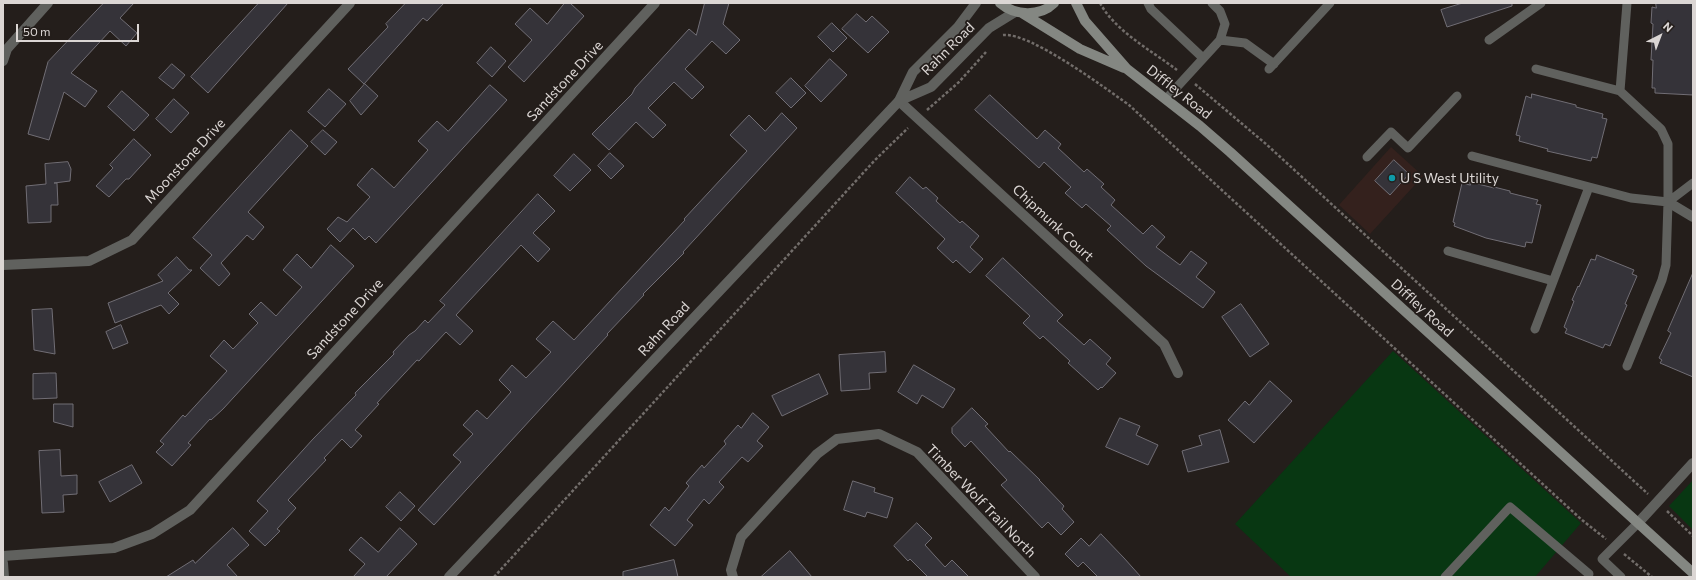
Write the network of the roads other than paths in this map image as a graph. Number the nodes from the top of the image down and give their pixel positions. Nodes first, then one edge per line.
1 (48, 3) edge
2 (350, 3) edge
3 (655, 3) edge
4 (976, 3) edge
5 (1000, 3) edge
6 (1054, 3) edge
7 (1076, 3) edge
8 (1148, 3) edge
9 (1212, 3) edge
10 (1330, 3) edge
11 (1541, 3) edge
12 (1627, 3) edge
13 (1019, 12) junction
14 (1220, 40) junction
15 (1489, 40) dead end
16 (1203, 58) junction
17 (3, 60) edge
18 (1126, 69) junction
19 (1536, 69) dead end
20 (1620, 91) junction
21 (1457, 96) dead end
22 (1166, 99) junction
23 (899, 100) junction
24 (1472, 156) dead end
25 (1367, 157) dead end
26 (1693, 183) edge
27 (1589, 187) junction
28 (1668, 202) junction
29 (1693, 217) edge
30 (1448, 251) dead end
31 (3, 265) edge
32 (1553, 281) junction
33 (1535, 329) dead end
34 (1627, 366) dead end
35 (1178, 373) dead end
36 (1692, 466) edge
37 (1638, 523) junction
38 (3, 556) edge
39 (3, 563) edge
40 (1693, 573) edge
41 (1588, 574) dead end
42 (4, 577) edge
43 (449, 577) edge
44 (733, 577) edge
45 (1035, 577) edge
46 (1445, 577) edge
47 (1622, 577) edge

1 - 17 street
2 - 31 street, Moonstone Drive
3 - 38 street, Sandstone Drive
4 - 23 street, Rahn Road
5 - 13 main road, Diffley Road
6 - 13 main road
7 - 18 main road, Diffley Road
8 - 16 lane
9 - 14 lane
10 - 14 lane
11 - 15 lane
12 - 20 lane
13 - 18 main road, Diffley Road
13 - 23 street, Rahn Road
14 - 16 lane
16 - 22 lane
18 - 22 main road, Diffley Road
19 - 20 lane
20 - 28 lane
21 - 25 lane
22 - 37 main road, Diffley Road
23 - 35 street, Chipmunk Court
23 - 43 street, Rahn Road
24 - 27 lane
26 - 28 lane
27 - 28 lane
27 - 32 lane
28 - 29 street
28 - 34 lane
30 - 32 lane
32 - 33 lane
36 - 37 street
37 - 40 main road, Diffley Road
37 - 47 lane
39 - 42 street
41 - 46 lane
44 - 45 street, Timber Wolf Trail North

